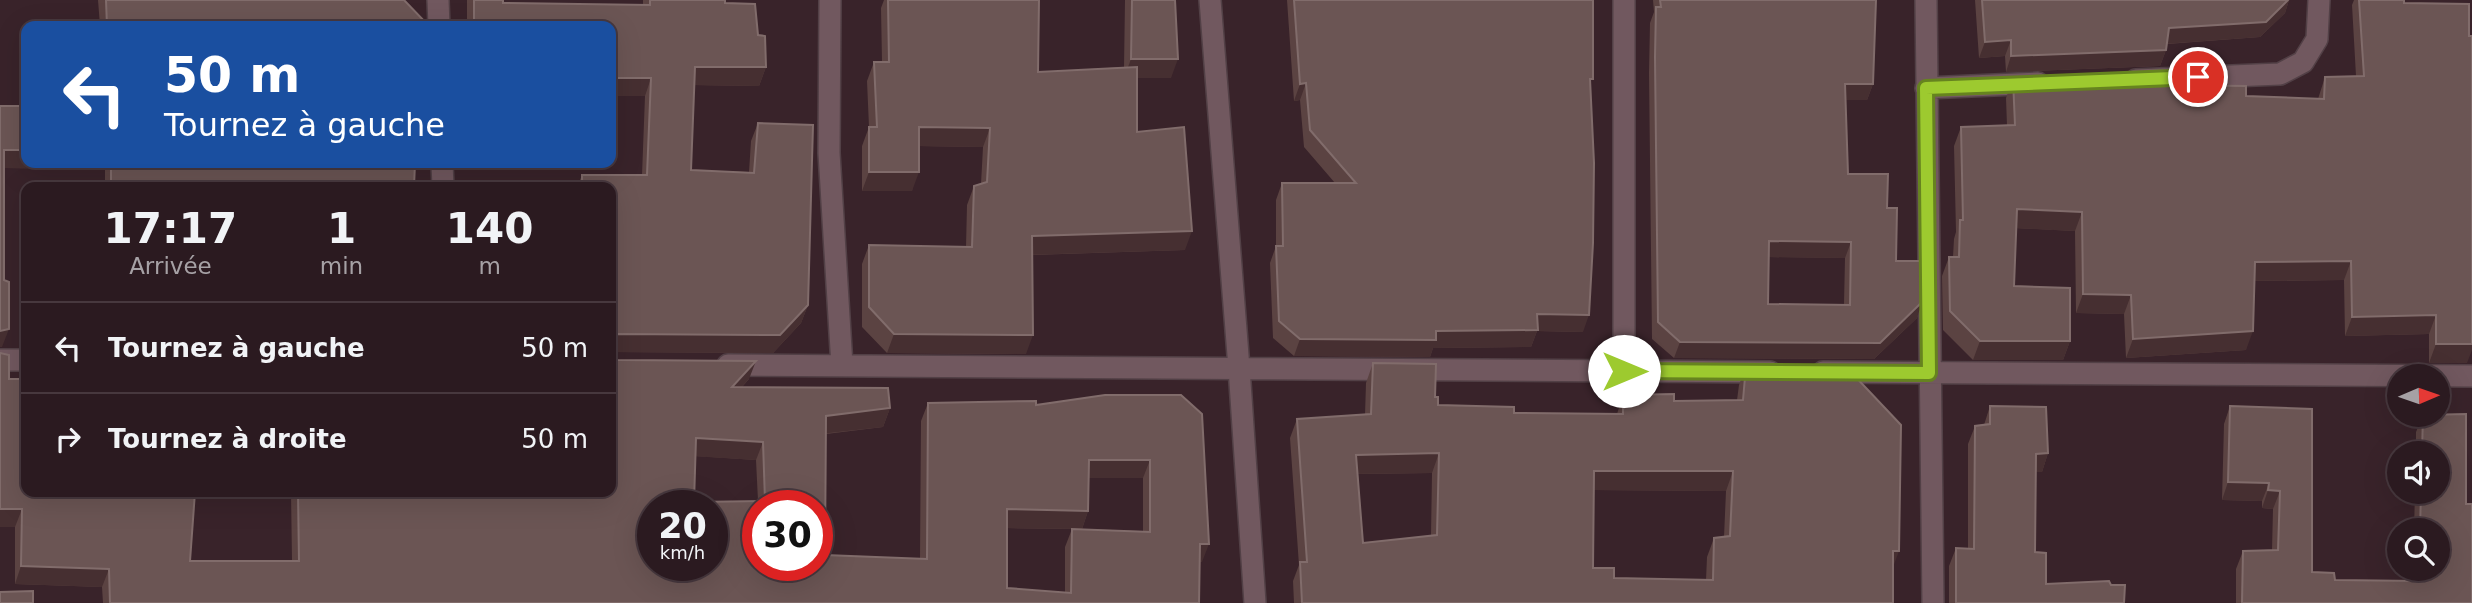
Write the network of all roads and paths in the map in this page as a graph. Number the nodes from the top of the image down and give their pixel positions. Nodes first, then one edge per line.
1 (438, 0) edge
2 (830, 0) edge
3 (1210, 0) edge
4 (1624, 0) edge
5 (1926, 0) edge
6 (2319, 0) edge
7 (439, 21) edge
8 (2117, 80) edge
9 (2062, 83) edge
10 (1926, 88) junction
11 (0, 360) edge
12 (21, 360) edge
13 (706, 365) edge
14 (842, 366) junction
15 (1239, 368) junction
16 (1624, 371) junction
17 (1929, 373) junction
18 (2472, 376) edge
19 (1255, 603) edge
20 (1933, 603) edge

1 - 7 street
2 - 14 street
3 - 15 street
4 - 16 street
5 - 10 street
6 - 8 street
9 - 10 street
10 - 17 street
11 - 12 street
13 - 14 street
14 - 15 street
15 - 16 street
15 - 19 street
16 - 17 street
17 - 18 street
17 - 20 street

